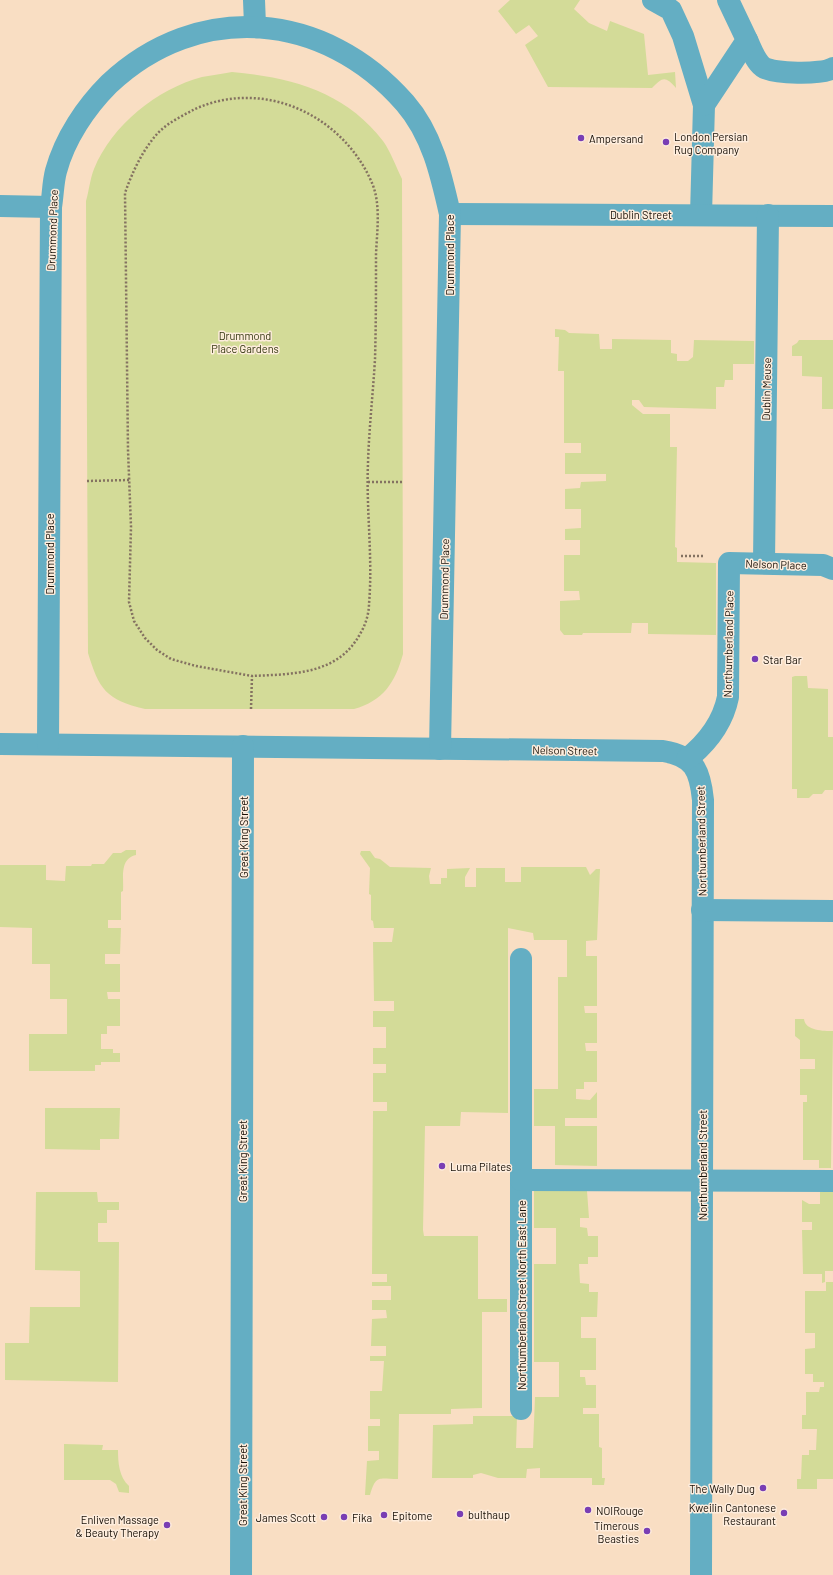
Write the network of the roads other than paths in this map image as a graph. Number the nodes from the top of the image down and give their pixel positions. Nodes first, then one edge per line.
1 (254, 0) edge
2 (653, 0) edge
3 (728, 0) edge
4 (255, 25) junction
5 (747, 40) junction
6 (833, 68) edge
7 (704, 105) junction
8 (0, 206) edge
9 (51, 207) junction
10 (450, 214) junction
11 (701, 215) junction
12 (768, 215) junction
13 (833, 216) edge
14 (729, 562) joint
15 (764, 563) junction
16 (828, 567) edge
17 (0, 744) edge
18 (48, 744) junction
19 (243, 746) junction
20 (440, 749) junction
21 (687, 759) junction
22 (702, 910) junction
23 (833, 911) edge
24 (521, 959) dead end
25 (521, 1180) junction
26 (702, 1181) junction
27 (833, 1181) edge
28 (521, 1409) dead end
29 (241, 1575) edge
30 (701, 1575) edge

1 - 4 street
2 - 7 street
3 - 5 street
4 - 9 street, Drummond Place
4 - 10 street, Drummond Place
5 - 6 street
5 - 7 street
7 - 11 street
8 - 9 street
9 - 18 street, Drummond Place
10 - 11 street, Dublin Street
10 - 20 street, Drummond Place
11 - 12 street, Dublin Street
12 - 13 street, Dublin Street
12 - 15 street, Dublin Meuse
14 - 15 street, Nelson Place
14 - 21 street, Northumberland Place
15 - 16 street, Nelson Place
17 - 18 street
18 - 19 street
19 - 20 street
19 - 29 street, Great King Street
20 - 21 street, Nelson Street
21 - 22 street, Northumberland Street
22 - 23 street
22 - 26 street, Northumberland Street
24 - 25 street, Northumberland Street North East Lane
25 - 26 street
25 - 28 street, Northumberland Street North East Lane
26 - 27 street
26 - 30 street, Northumberland Street

